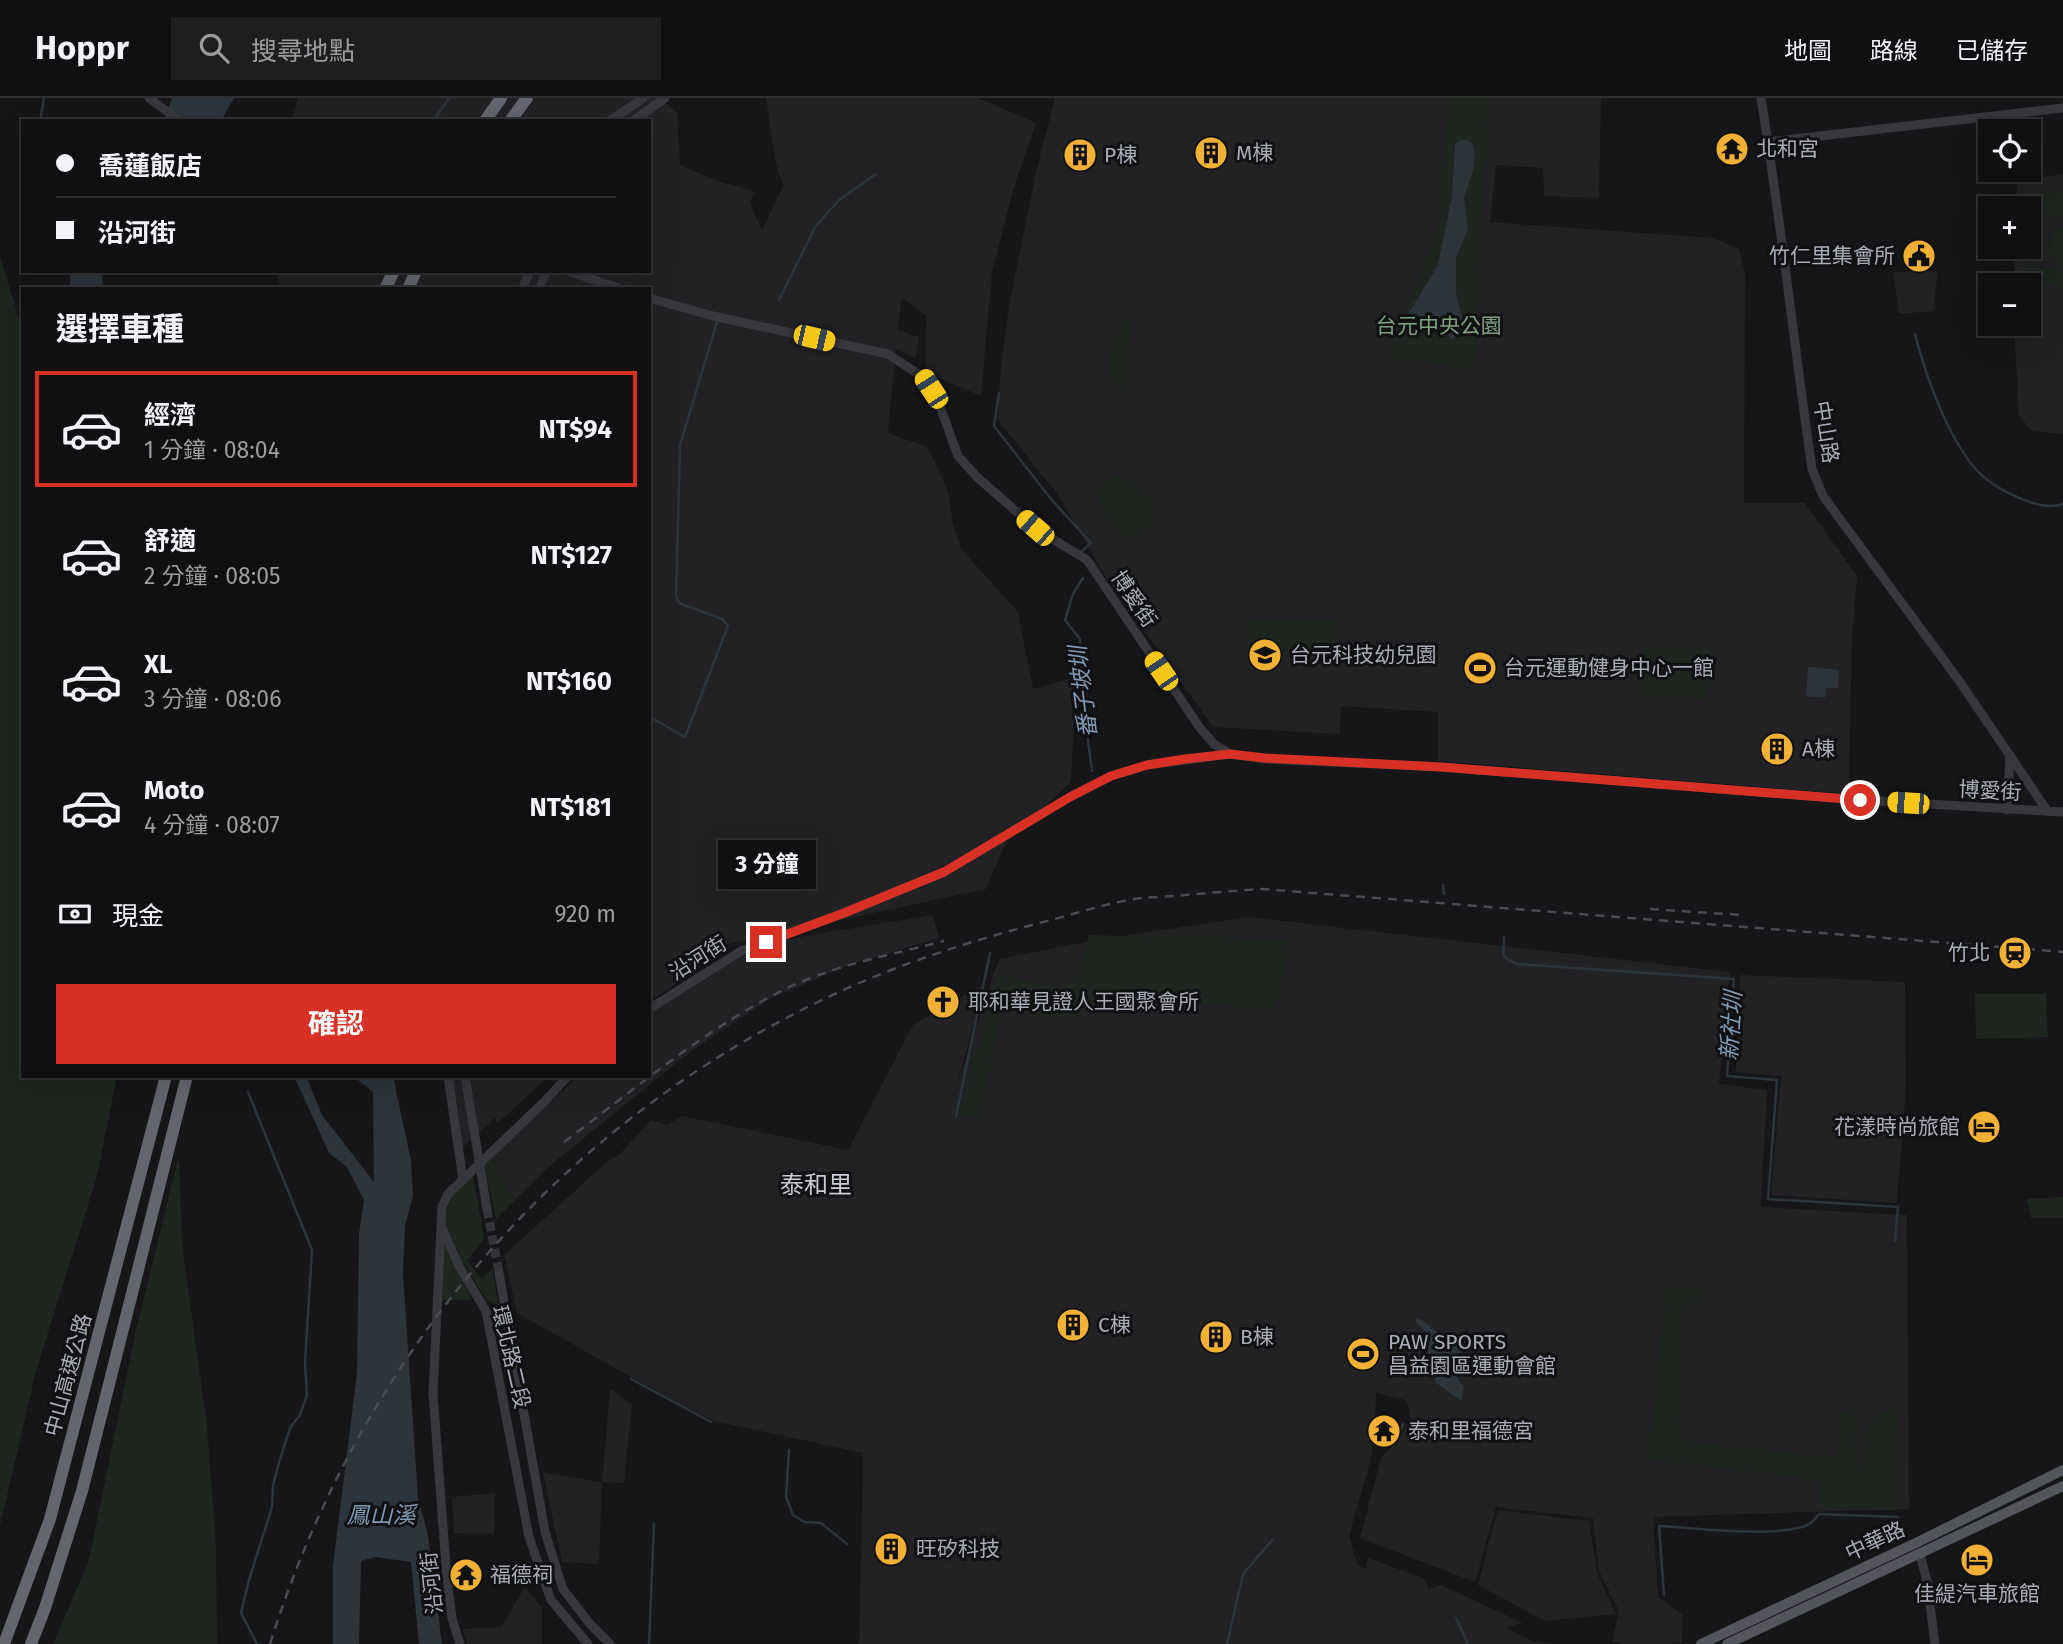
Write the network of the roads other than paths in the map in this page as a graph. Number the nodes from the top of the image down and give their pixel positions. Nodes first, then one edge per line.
1 (149, 98) edge
2 (501, 98) edge
3 (527, 98) edge
4 (643, 98) edge
5 (665, 98) edge
6 (1761, 98) edge
7 (2063, 108) edge
8 (177, 119) edge
9 (486, 119) edge
10 (511, 119) edge
11 (613, 119) edge
12 (636, 119) edge
13 (1768, 142) junction
14 (574, 273) edge
15 (615, 287) edge
16 (651, 299) edge
17 (1230, 754) junction
18 (2010, 755) junction
19 (2007, 810) junction
20 (2048, 812) junction
21 (2063, 812) edge
22 (651, 1008) edge
23 (166, 1078) edge
24 (186, 1078) edge
25 (448, 1078) edge
26 (465, 1078) edge
27 (566, 1078) edge
28 (480, 1164) junction
29 (463, 1180) junction
30 (487, 1209) tunnel mouth
31 (441, 1225) junction
32 (499, 1273) tunnel mouth
33 (2063, 1470) edge
34 (2063, 1486) edge
35 (1920, 1555) junction
36 (4, 1644) edge
37 (31, 1644) edge
38 (460, 1644) edge
39 (588, 1644) edge
40 (610, 1644) edge
41 (1702, 1644) edge
42 (1727, 1644) edge
43 (1935, 1644) edge

1 - 8 street
2 - 9 highway
3 - 10 highway
4 - 11 street
5 - 12 street
6 - 13 street, 中山路
7 - 13 street
13 - 18 street, 中山路
14 - 15 street
16 - 17 street, 博愛街
17 - 19 street, 博愛街
17 - 22 street, 沿河街
18 - 19 street
18 - 20 street, 中山路
19 - 20 street, 博愛街
20 - 21 street, 博愛街
23 - 36 highway, 中山高速公路
24 - 37 highway, 中山高速公路
25 - 29 street
26 - 28 street
27 - 28 street
28 - 29 street
28 - 30 street
29 - 31 street
31 - 38 street, 沿河街
31 - 39 street, 環北路二段
32 - 40 street, 環北路二段
33 - 41 main road, 中華路
34 - 35 main road, 中華路
35 - 42 main road, 中華路
35 - 43 street

